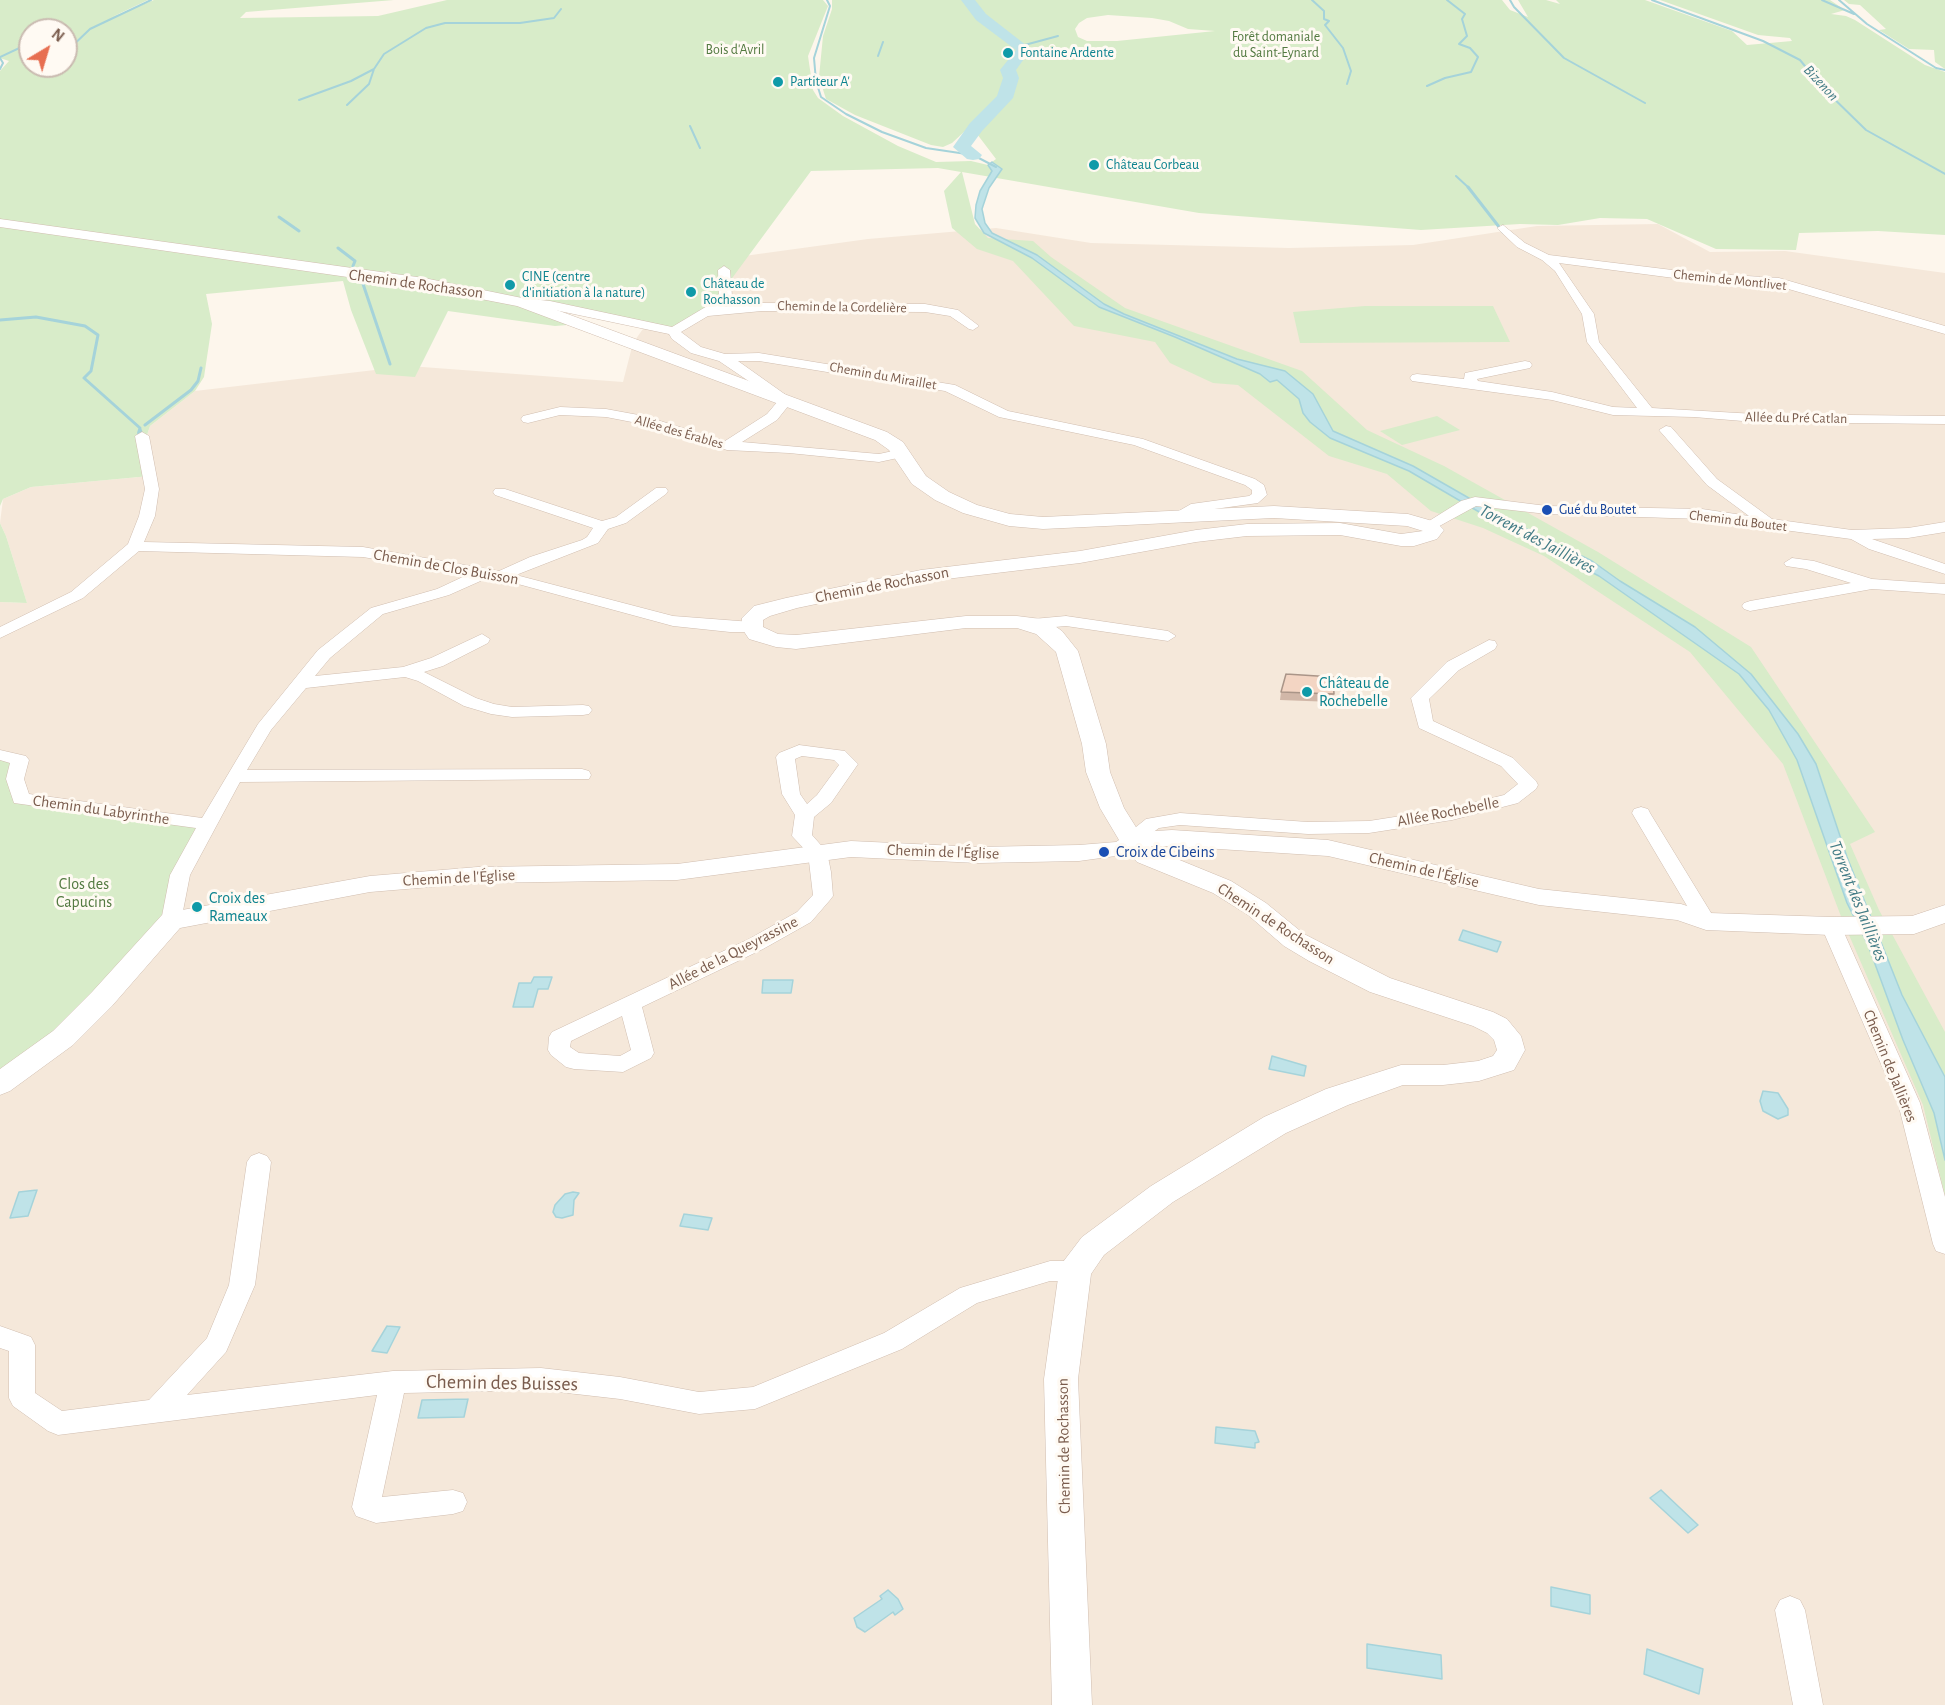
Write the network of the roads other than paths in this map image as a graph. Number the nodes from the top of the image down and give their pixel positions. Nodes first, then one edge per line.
1 (0, 223) edge
2 (1503, 228) dead end
3 (1546, 258) junction
4 (724, 270) dead end
5 (521, 302) junction
6 (708, 312) junction
7 (973, 326) dead end
8 (1945, 330) edge
9 (674, 331) junction
10 (724, 358) junction
11 (1525, 364) dead end
12 (1417, 378) dead end
13 (1471, 384) junction
14 (786, 400) junction
15 (1648, 412) junction
16 (528, 419) dead end
17 (1945, 420) edge
18 (1666, 430) dead end
19 (142, 436) dead end
20 (728, 446) junction
21 (902, 453) junction
22 (661, 491) dead end
23 (500, 492) dead end
24 (1758, 514) junction
25 (1182, 515) junction
26 (1917, 523) dead end
27 (1771, 525) junction
28 (602, 526) junction
29 (1429, 526) junction
30 (1945, 527) edge
31 (1852, 535) junction
32 (135, 546) junction
33 (1792, 563) dead end
34 (1945, 569) edge
35 (482, 574) junction
36 (501, 577) junction
37 (1872, 584) junction
38 (1945, 589) edge
39 (1750, 606) dead end
40 (1033, 624) junction
41 (752, 627) junction
42 (0, 633) edge
43 (1168, 636) dead end
44 (482, 639) dead end
45 (1489, 645) dead end
46 (405, 672) junction
47 (300, 683) junction
48 (583, 710) dead end
49 (0, 755) edge
50 (582, 775) dead end
51 (234, 776) junction
52 (1641, 813) dead end
53 (806, 815) dead end
54 (206, 824) junction
55 (1132, 841) junction
56 (817, 852) junction
57 (1945, 914) edge
58 (171, 921) junction
59 (1706, 921) junction
60 (1838, 926) junction
61 (630, 1004) dead end
62 (0, 1084) edge
63 (259, 1162) dead end
64 (1945, 1244) edge
65 (1075, 1271) junction
66 (0, 1337) edge
67 (393, 1382) junction
68 (156, 1410) junction
69 (453, 1502) dead end
70 (1790, 1610) dead end
71 (1072, 1705) edge
72 (1808, 1705) edge

1 - 5 street, Chemin de Rochasson
2 - 3 street
3 - 8 street, Chemin de Montlivet
3 - 15 street
4 - 6 street, Chemin de la Cordelière
5 - 9 street, Chemin du Miraillet
5 - 14 street, Chemin de Rochasson
6 - 7 street, Chemin de la Cordelière
6 - 9 street, Chemin de la Cordelière
9 - 10 street, Chemin du Miraillet
10 - 14 street
10 - 25 street, Chemin du Miraillet
11 - 13 street
12 - 13 street, Allée du Pré Catlan
13 - 15 street, Allée du Pré Catlan
14 - 20 street
14 - 21 street, Chemin de Rochasson
15 - 17 street, Allée du Pré Catlan
16 - 20 street, Allée des Érables
18 - 24 street
19 - 32 street
20 - 21 street, Allée des Érables
21 - 25 street, Chemin de Rochasson
22 - 28 street
23 - 28 street
24 - 26 street
24 - 27 street
25 - 29 street, Chemin de Rochasson
27 - 29 street, Chemin du Boutet
27 - 31 street, Chemin du Boutet
28 - 36 street
29 - 41 street, Chemin de Rochasson
30 - 31 street, Chemin du Boutet
31 - 34 street
32 - 35 street, Chemin de Clos Buisson
32 - 42 street
33 - 37 street
35 - 36 street, Chemin de Clos Buisson
35 - 47 street
36 - 41 street, Chemin de Clos Buisson
37 - 38 street
37 - 39 street
40 - 41 street, Chemin de Rochasson
40 - 43 street
40 - 55 street, Chemin de Rochasson
44 - 46 street
45 - 55 street, Allée Rochebelle
46 - 47 street
46 - 48 street
47 - 51 street
49 - 54 street, Chemin du Labyrinthe
50 - 51 street
51 - 54 street
52 - 59 street
53 - 56 street
54 - 58 street
55 - 56 street, Chemin de l'Église
55 - 59 street, Chemin de l'Église
55 - 65 street, Chemin de Rochasson
56 - 58 street, Chemin de l'Église
56 - 61 street, Allée de la Queyrassine
57 - 60 street, Chemin de l'Église
58 - 62 street
59 - 60 street, Chemin de l'Église
60 - 64 street, Chemin de Jallières
63 - 68 street
65 - 67 street, Chemin des Buisses
65 - 71 street, Chemin de Rochasson
66 - 68 street, Chemin des Buisses
67 - 68 street, Chemin des Buisses
67 - 69 street
70 - 72 street

